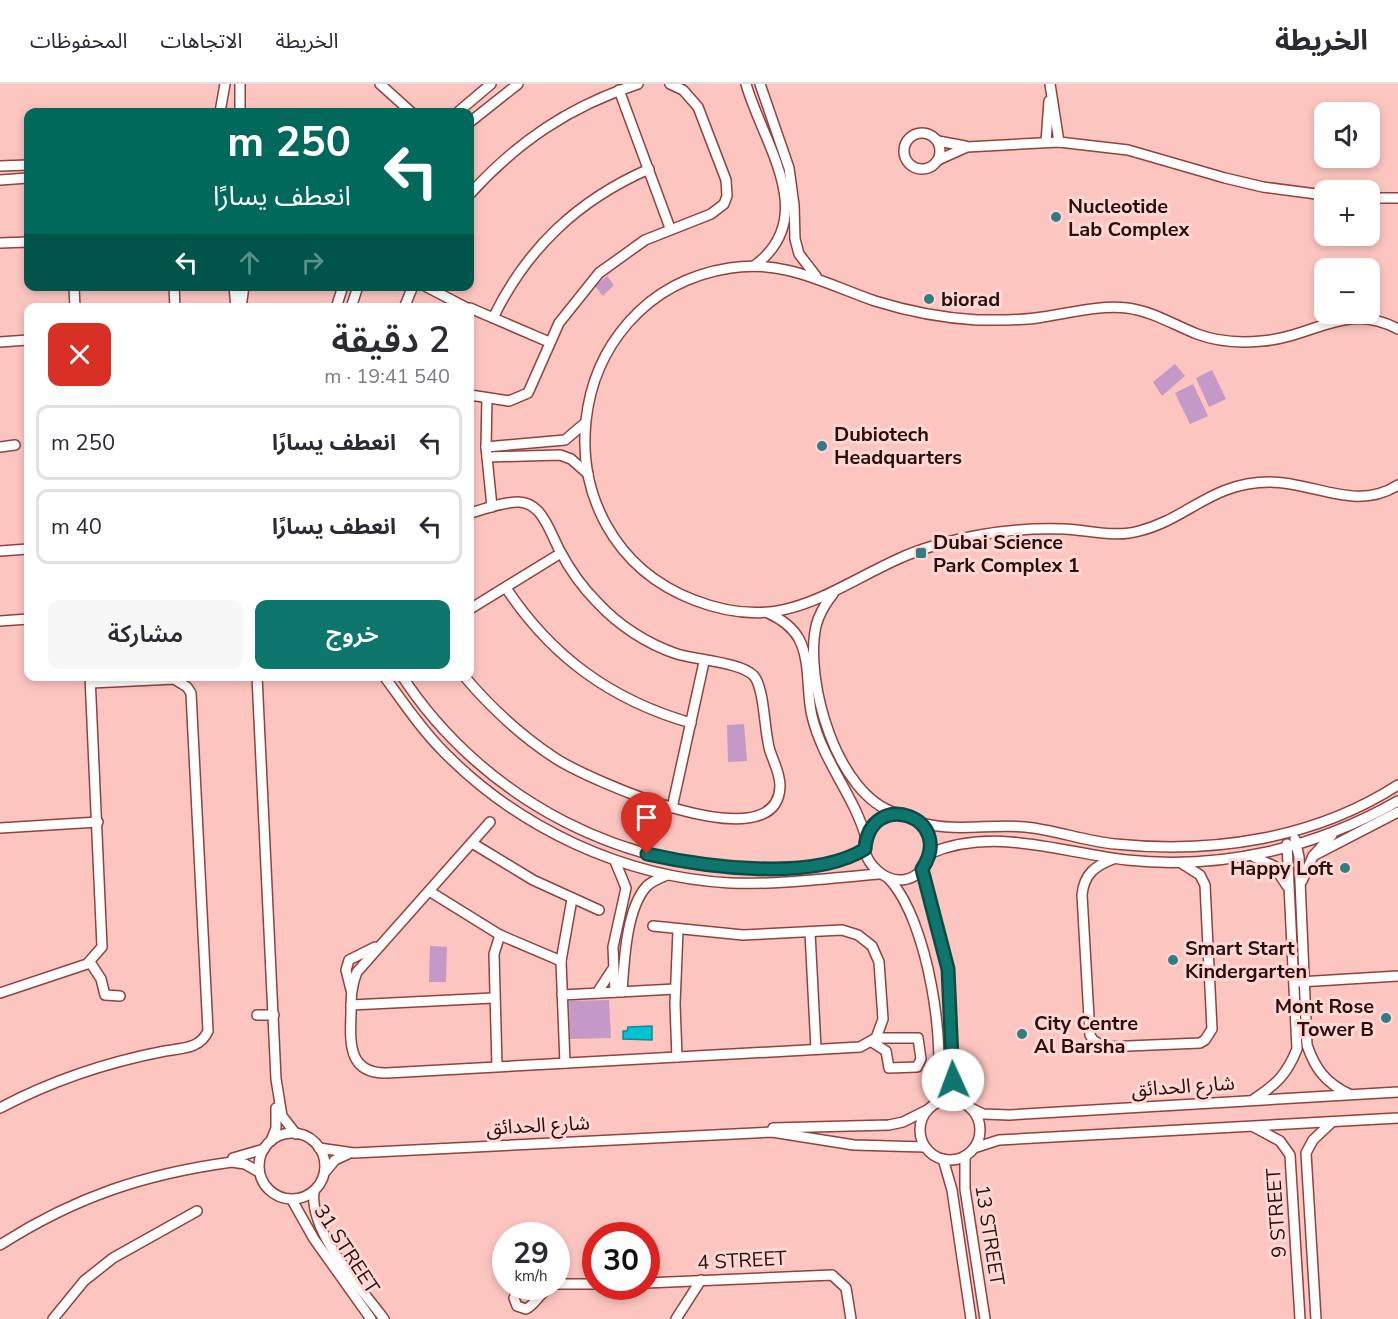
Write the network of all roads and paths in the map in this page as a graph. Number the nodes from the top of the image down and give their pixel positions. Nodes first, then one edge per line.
1 (225, 84) edge
2 (240, 84) edge
3 (380, 84) edge
4 (491, 84) edge
5 (518, 84) edge
6 (638, 84) edge
7 (670, 84) edge
8 (746, 84) edge
9 (760, 84) edge
10 (1050, 84) edge
11 (619, 90) junction
12 (1051, 96) junction
13 (469, 102) junction
14 (221, 108) edge
15 (227, 108) edge
16 (240, 108) edge
17 (407, 108) edge
18 (458, 108) edge
19 (462, 108) edge
20 (474, 119) edge
21 (938, 141) junction
22 (1046, 142) junction
23 (1059, 142) junction
24 (967, 147) junction
25 (938, 160) junction
26 (24, 165) edge
27 (0, 166) edge
28 (649, 169) junction
29 (24, 178) edge
30 (0, 180) edge
31 (474, 190) edge
32 (1314, 194) edge
33 (1380, 198) edge
34 (1398, 198) edge
35 (670, 228) junction
36 (24, 242) edge
37 (0, 243) edge
38 (753, 266) junction
39 (818, 278) junction
40 (435, 291) edge
41 (458, 303) edge
42 (474, 310) edge
43 (493, 318) junction
44 (1398, 329) edge
45 (24, 340) edge
46 (0, 342) edge
47 (549, 342) junction
48 (474, 396) edge
49 (487, 398) junction
50 (585, 423) junction
51 (486, 431) junction
52 (522, 444) junction
53 (15, 445) dead end
54 (507, 445) junction
55 (0, 447) edge
56 (486, 452) junction
57 (506, 457) junction
58 (522, 457) junction
59 (488, 474) junction
60 (588, 474) junction
61 (1398, 485) edge
62 (492, 507) junction
63 (474, 512) edge
64 (24, 549) edge
65 (0, 551) edge
66 (561, 554) junction
67 (506, 588) junction
68 (835, 591) junction
69 (474, 607) edge
70 (766, 613) junction
71 (24, 619) edge
72 (0, 621) edge
73 (704, 662) junction
74 (90, 681) edge
75 (177, 681) edge
76 (257, 681) edge
77 (388, 681) edge
78 (406, 681) edge
79 (469, 681) edge
80 (691, 723) junction
81 (1398, 785) edge
82 (1398, 801) edge
83 (672, 808) junction
84 (898, 813) junction
85 (1394, 814) edge
86 (1361, 820) junction
87 (98, 822) junction
88 (490, 822) dead end
89 (922, 824) junction
90 (0, 828) edge
91 (1336, 831) junction
92 (1291, 834) junction
93 (866, 838) junction
94 (472, 843) junction
95 (1298, 844) junction
96 (1287, 848) junction
97 (865, 849) junction
98 (931, 853) junction
99 (1252, 856) junction
100 (1313, 856) junction
101 (1114, 858) junction
102 (615, 861) junction
103 (1181, 863) junction
104 (922, 869) junction
105 (879, 874) junction
106 (667, 875) junction
107 (889, 879) junction
108 (1300, 889) junction
109 (429, 891) junction
110 (1289, 891) junction
111 (572, 899) junction
112 (599, 910) dead end
113 (653, 926) dead end
114 (678, 930) junction
115 (810, 932) junction
116 (500, 935) junction
117 (612, 955) junction
118 (625, 955) junction
119 (561, 961) junction
120 (90, 962) junction
121 (1304, 965) junction
122 (624, 969) junction
123 (612, 970) junction
124 (1398, 976) edge
125 (1326, 980) junction
126 (1299, 982) junction
127 (675, 989) junction
128 (641, 991) junction
129 (619, 992) junction
130 (0, 993) edge
131 (597, 993) junction
132 (562, 995) junction
133 (120, 996) dead end
134 (493, 998) junction
135 (351, 1005) junction
136 (257, 1015) dead end
137 (274, 1015) junction
138 (874, 1040) junction
139 (816, 1049) junction
140 (677, 1057) junction
141 (565, 1063) junction
142 (497, 1066) junction
143 (276, 1079) junction
144 (1398, 1092) edge
145 (1351, 1095) junction
146 (1252, 1100) junction
147 (959, 1101) junction
148 (935, 1103) junction
149 (0, 1108) edge
150 (971, 1108) junction
151 (927, 1110) junction
152 (1398, 1118) edge
153 (1332, 1122) junction
154 (1252, 1126) junction
155 (725, 1133) junction
156 (296, 1134) junction
157 (270, 1141) junction
158 (925, 1147) junction
159 (320, 1148) junction
160 (974, 1148) junction
161 (264, 1149) junction
162 (354, 1153) junction
163 (965, 1156) junction
164 (943, 1159) junction
165 (193, 1167) junction
166 (259, 1172) junction
167 (325, 1172) junction
168 (314, 1192) junction
169 (292, 1200) junction
170 (196, 1211) dead end
171 (0, 1245) edge
172 (701, 1280) junction
173 (681, 1281) junction
174 (660, 1282) edge
175 (514, 1300) edge
176 (534, 1300) edge
177 (690, 1300) junction
178 (530, 1307) junction
179 (53, 1319) edge
180 (371, 1319) edge
181 (384, 1319) edge
182 (530, 1319) edge
183 (676, 1319) edge
184 (851, 1319) edge
185 (971, 1319) edge
186 (985, 1319) edge
187 (1300, 1319) edge
188 (1316, 1319) edge

1 - 14 street
1 - 15 street
2 - 16 street
3 - 17 street
4 - 13 street
5 - 20 street
6 - 11 street
7 - 35 street
8 - 38 street
9 - 39 street
10 - 12 street
11 - 28 street
11 - 31 street
12 - 22 street
12 - 23 street
13 - 18 street
13 - 19 street
21 - 24 street
21 - 25 street
21 - 25 street
22 - 23 street
22 - 24 street
23 - 32 street
24 - 25 street
26 - 27 street
28 - 35 street
28 - 43 street
29 - 30 street
33 - 34 street
35 - 47 street
36 - 37 street
38 - 39 street
38 - 50 street
39 - 44 street
40 - 41 street
42 - 43 street
43 - 47 street
45 - 46 street
47 - 49 street
48 - 49 street
49 - 51 street
50 - 52 street
50 - 60 street
51 - 54 street
51 - 56 street
52 - 54 street
52 - 58 street
53 - 55 street
54 - 56 street
56 - 57 street
56 - 59 street
57 - 58 street
57 - 59 street
58 - 60 street
59 - 62 street
60 - 70 street
61 - 68 street
62 - 63 street
62 - 66 street
64 - 65 street
66 - 67 street
66 - 73 street
67 - 69 street
67 - 80 street
68 - 70 street
68 - 84 street
70 - 93 street
71 - 72 street
73 - 80 street
73 - 83 street
74 - 87 street
75 - 149 street
76 - 137 street
77 - 102 street
78 - 97 street
79 - 83 street
80 - 83 street
81 - 92 street
82 - 86 street
84 - 89 street
84 - 93 street
85 - 86 street
85 - 100 street
86 - 91 street
87 - 90 street
87 - 120 street
88 - 94 street
89 - 92 street
89 - 98 street
91 - 95 street
91 - 100 street
92 - 95 street
92 - 96 street
93 - 97 street
94 - 109 street
94 - 111 street
95 - 96 street
95 - 108 street
96 - 99 street
96 - 110 street
97 - 105 street
98 - 101 street
98 - 104 street
99 - 103 street
99 - 110 street
100 - 108 street
101 - 103 street
101 - 103 street
102 - 106 street
102 - 117 street
104 - 107 street
104 - 147 street
105 - 106 street
105 - 107 street
106 - 118 street
107 - 148 street
108 - 121 street
109 - 116 street
109 - 135 street
110 - 126 street
111 - 112 street
111 - 119 street
113 - 114 street
114 - 115 street
114 - 127 street
115 - 138 street
115 - 139 street
116 - 119 street
116 - 134 street
117 - 118 street
117 - 123 street
118 - 122 street
119 - 132 street
120 - 130 street
120 - 133 street
121 - 125 street
121 - 126 street
122 - 128 street
122 - 129 street
123 - 129 street
123 - 131 street
124 - 125 street
125 - 126 street
126 - 145 street
126 - 146 street
127 - 128 street
127 - 140 street
128 - 129 street
129 - 131 street
131 - 132 street
132 - 141 street
134 - 135 street
134 - 142 street
135 - 142 street
136 - 137 street
137 - 143 street
138 - 138 street
138 - 139 street
139 - 140 street
140 - 141 street
141 - 142 street
143 - 156 street
143 - 157 street
144 - 145 street, شارع الحدائق
145 - 146 street, شارع الحدائق
146 - 150 street, شارع الحدائق
147 - 148 street
147 - 150 street
148 - 151 street
150 - 160 street
151 - 155 street, شارع الحدائق
151 - 158 street
152 - 153 street
153 - 154 street
153 - 188 street, 9 STREET
154 - 160 street
154 - 187 street, 9 STREET
155 - 158 street, شارع الحدائق
155 - 162 street, شارع الحدائق
156 - 157 street
156 - 159 street
157 - 161 street
158 - 164 street
159 - 162 street, شارع الحدائق
159 - 167 street
160 - 163 street
161 - 165 street
161 - 166 street
162 - 167 street
163 - 164 street
163 - 186 street, 13 STREET
164 - 185 street, 13 STREET
165 - 166 street
165 - 171 street
166 - 169 street
167 - 168 street
168 - 169 street
168 - 181 street, 31 STREET
169 - 180 street, 31 STREET
170 - 179 street
172 - 173 street, 4 STREET
172 - 177 street
172 - 184 street, 4 STREET
173 - 174 street, 4 STREET
173 - 177 street
175 - 178 street
176 - 178 street
177 - 183 street
178 - 182 street

